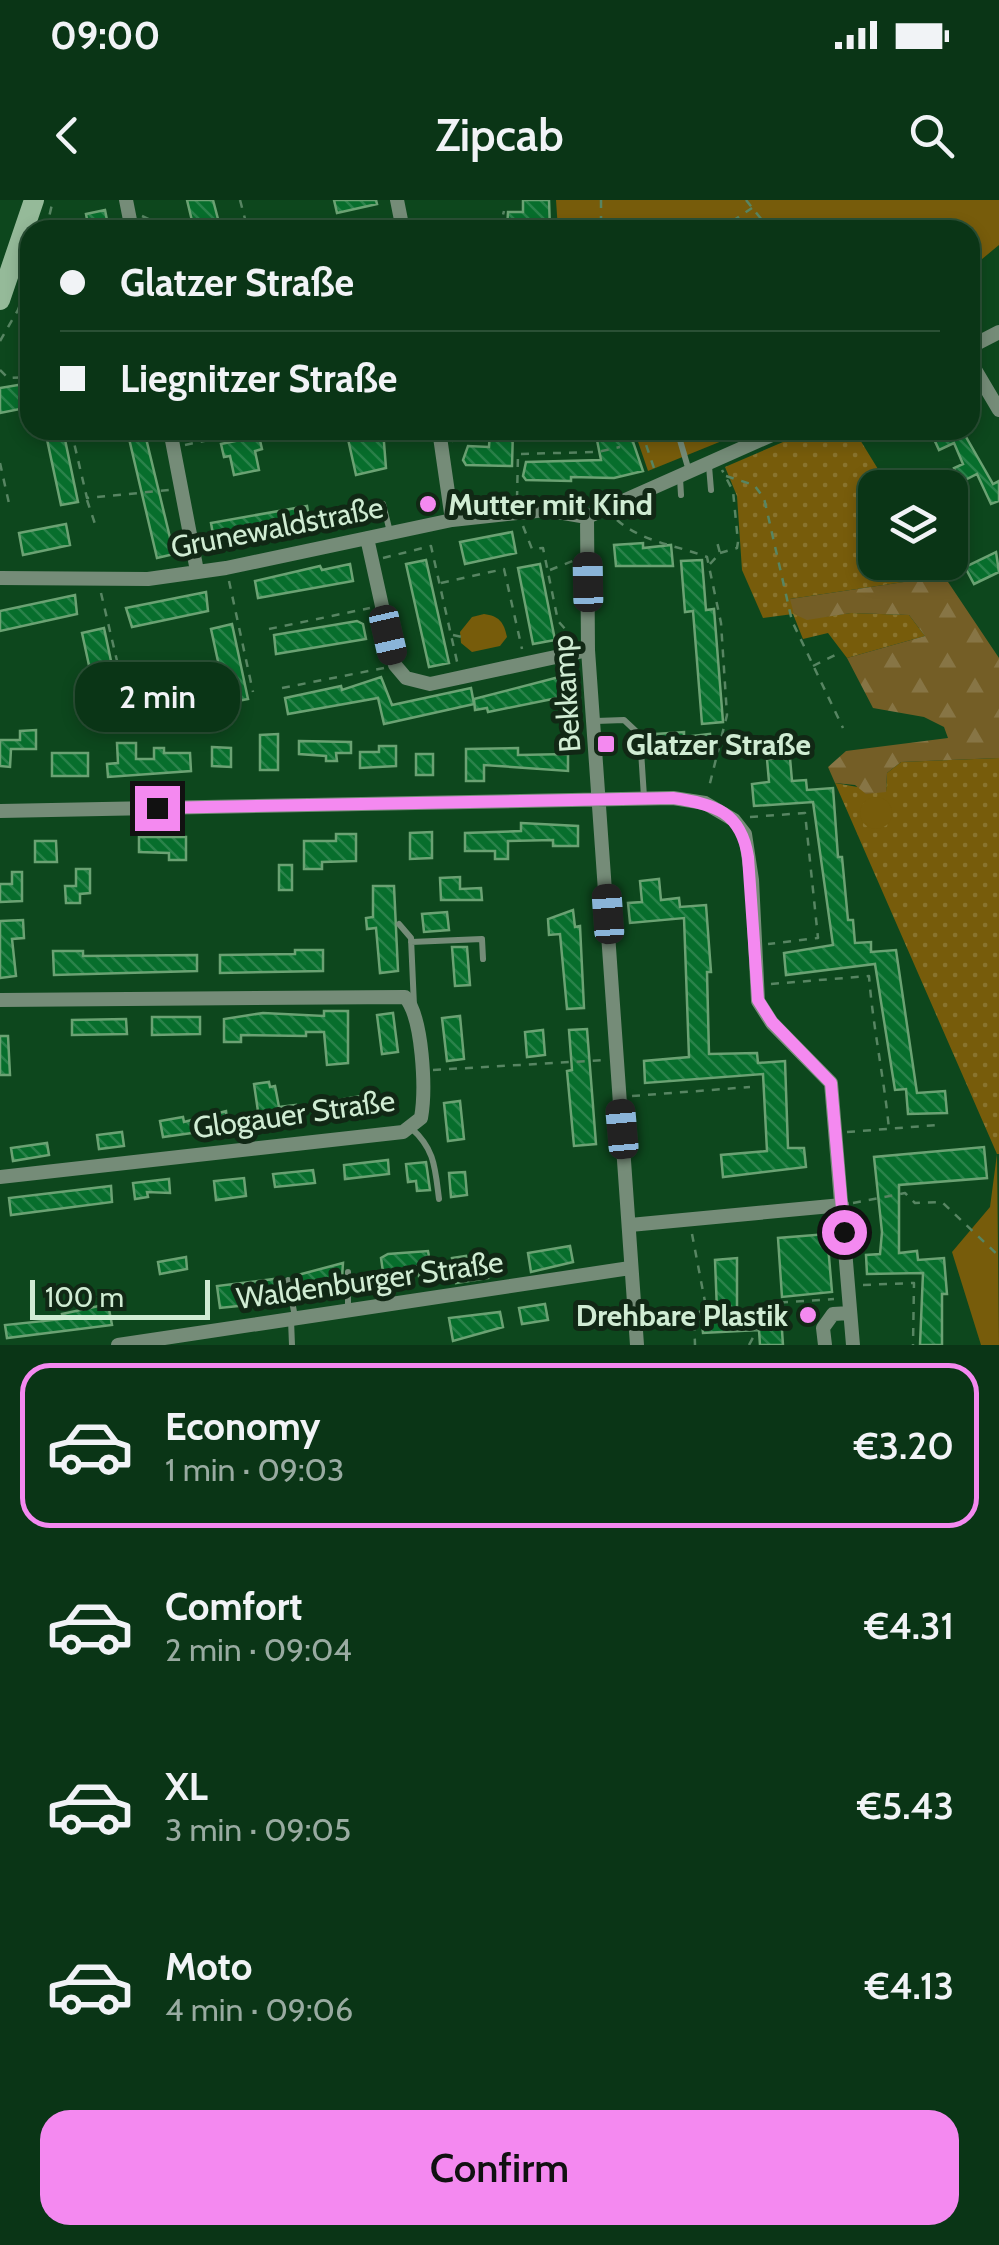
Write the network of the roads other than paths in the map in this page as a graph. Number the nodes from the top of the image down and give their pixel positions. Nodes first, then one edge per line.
1 (20, 241) edge
2 (0, 300) edge
3 (980, 379) edge
4 (999, 410) edge
5 (172, 440) edge
6 (441, 440) edge
7 (679, 440) edge
8 (761, 440) edge
9 (708, 464) junction
10 (684, 474) junction
11 (711, 490) dead end
12 (681, 494) dead end
13 (383, 504) dead end
14 (587, 517) junction
15 (452, 520) junction
16 (390, 533) junction
17 (367, 538) junction
18 (197, 572) junction
19 (0, 578) edge
20 (588, 650) junction
21 (595, 721) junction
22 (644, 801) junction
23 (601, 802) junction
24 (0, 811) edge
25 (399, 924) dead end
26 (412, 942) junction
27 (483, 959) dead end
28 (0, 1000) edge
29 (414, 1006) junction
30 (411, 1128) junction
31 (0, 1177) edge
32 (439, 1199) dead end
33 (842, 1205) junction
34 (630, 1225) junction
35 (630, 1268) junction
36 (348, 1272) dead end
37 (288, 1280) dead end
38 (848, 1299) junction
39 (348, 1310) junction
40 (293, 1319) junction
41 (118, 1345) edge
42 (292, 1345) edge
43 (638, 1345) edge
44 (824, 1345) edge
45 (852, 1345) edge

1 - 2 street
3 - 4 street
5 - 18 street
6 - 15 street
7 - 10 lane
8 - 9 street
9 - 10 street
9 - 11 lane
10 - 12 lane
10 - 14 street
13 - 16 lane
14 - 15 street, Grunewaldstraße
14 - 20 street, Bekkamp
15 - 16 street, Grunewaldstraße
16 - 17 street, Grunewaldstraße
17 - 18 street, Grunewaldstraße
17 - 20 street
18 - 19 street, Grunewaldstraße
20 - 21 street, Bekkamp
21 - 22 lane
21 - 23 street, Bekkamp
22 - 23 street
22 - 33 street
23 - 24 street
23 - 34 street, Bekkamp
25 - 26 lane
26 - 27 lane
26 - 29 lane
28 - 29 street
29 - 30 street, Glogauer Straße
30 - 31 street, Glogauer Straße
30 - 32 lane
33 - 34 street
33 - 38 street
34 - 35 street, Bekkamp
35 - 39 street, Waldenburger Straße
35 - 43 street, Bekkamp
36 - 39 lane
37 - 40 lane
38 - 44 street
38 - 45 street
39 - 40 street, Waldenburger Straße
40 - 41 street, Waldenburger Straße
40 - 42 lane

